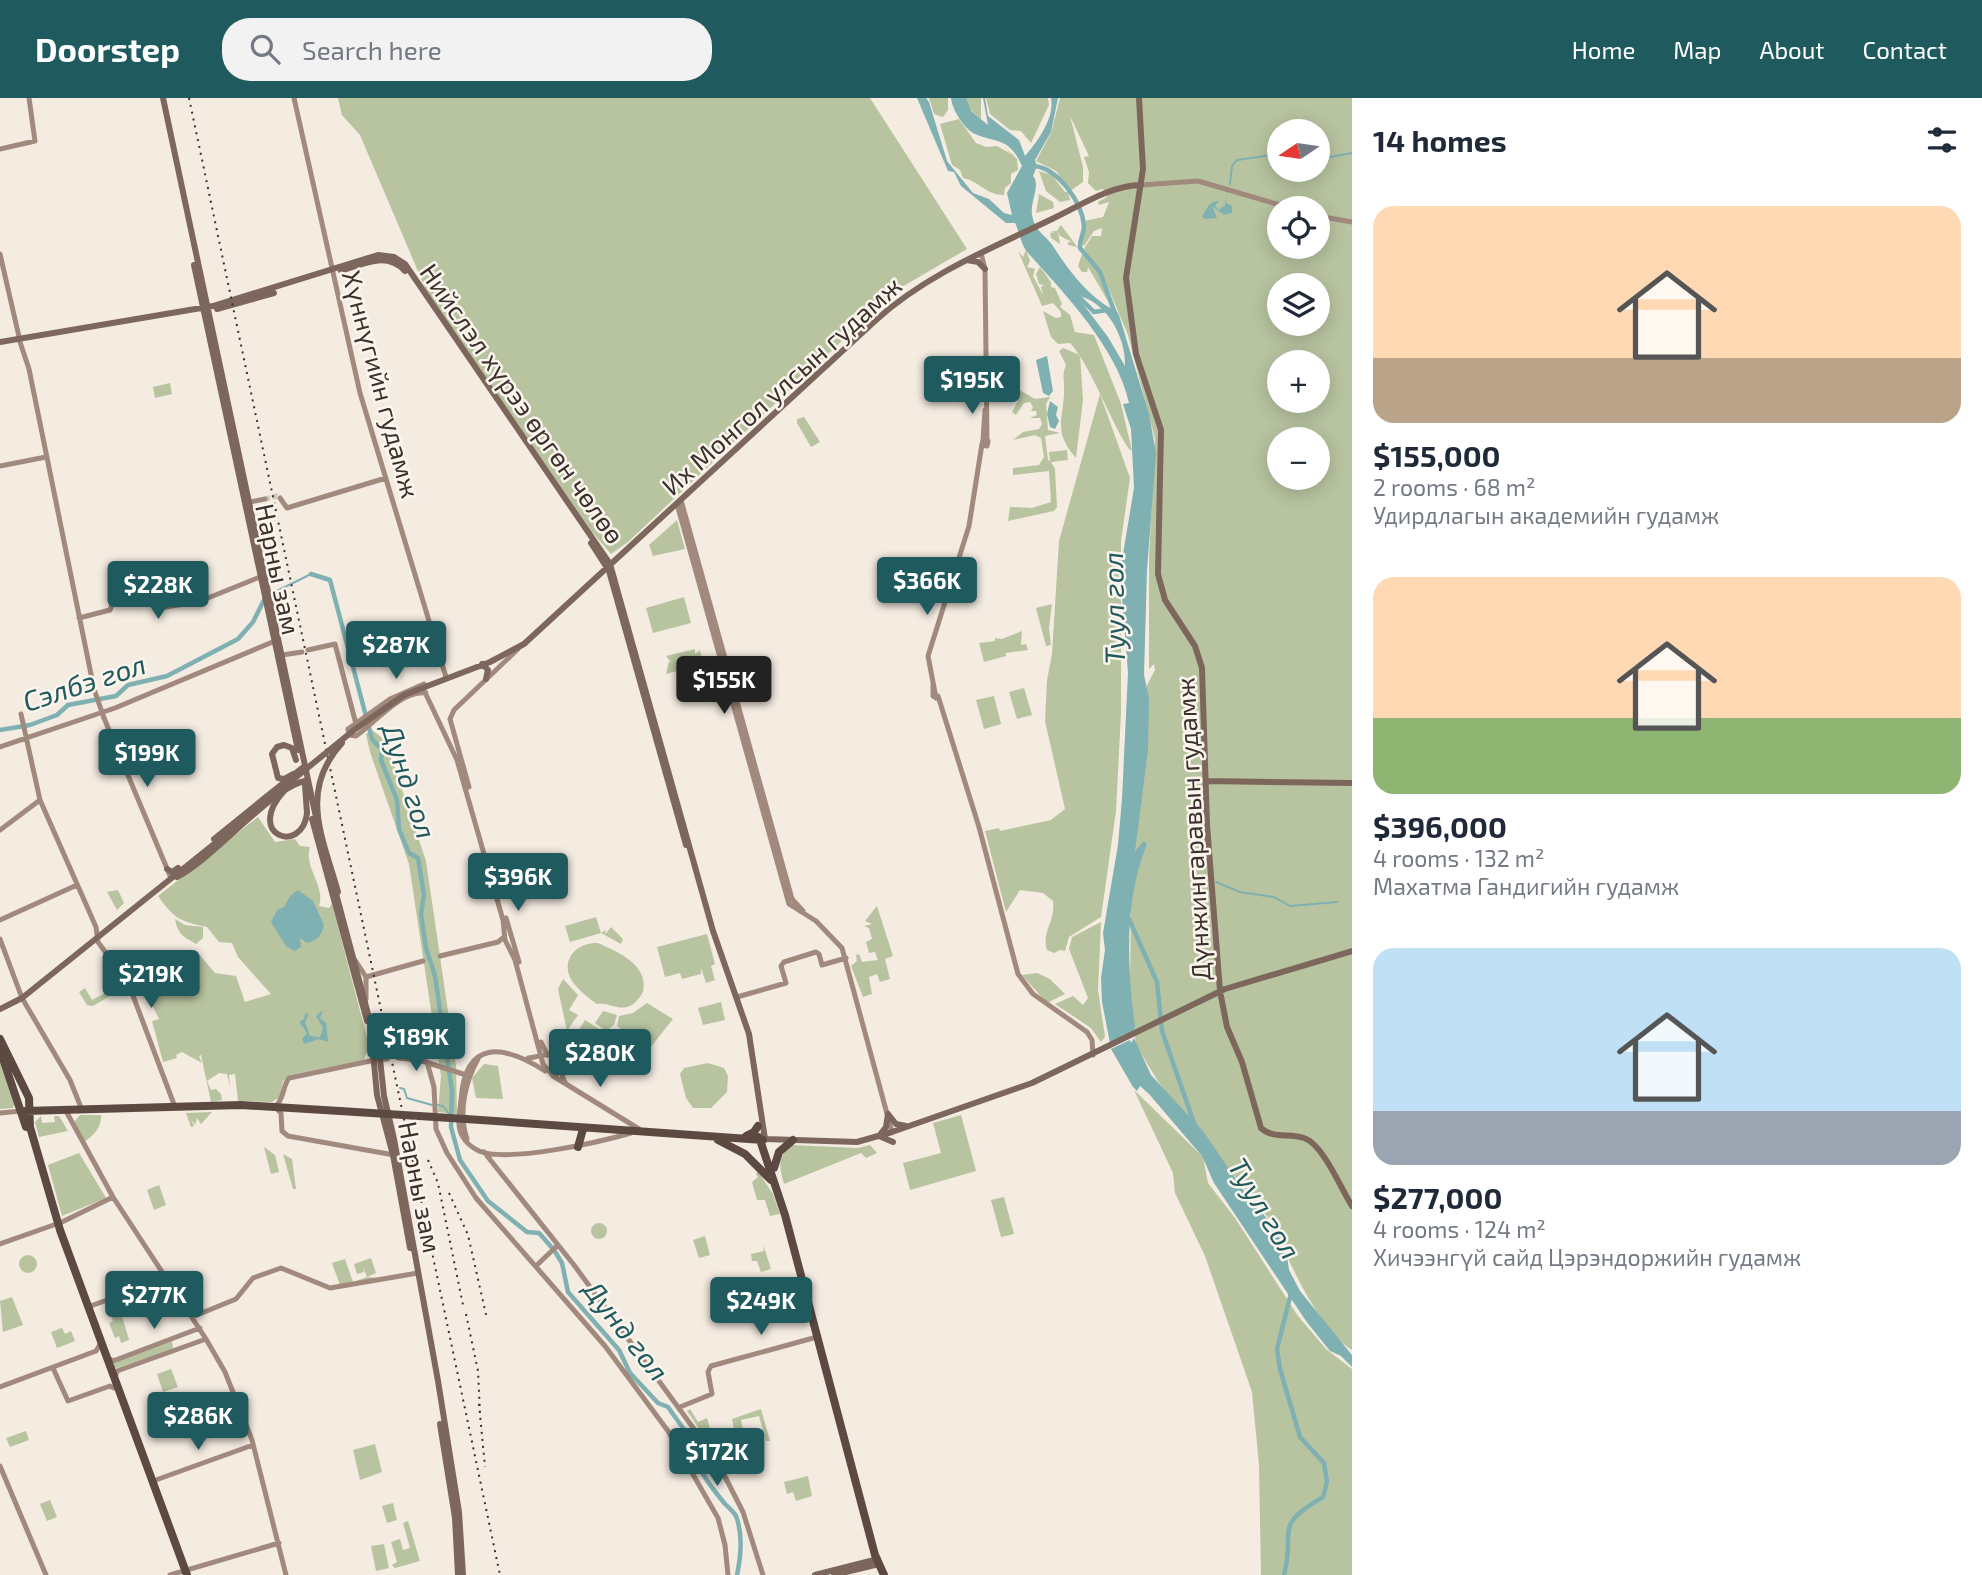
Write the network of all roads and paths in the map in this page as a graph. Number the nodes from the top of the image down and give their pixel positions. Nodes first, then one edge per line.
1 (29, 98) edge
2 (161, 98) edge
3 (295, 98) edge
4 (1139, 98) edge
5 (0, 149) edge
6 (1141, 185) junction
7 (1267, 201) edge
8 (1330, 218) edge
9 (1352, 222) edge
10 (981, 253) junction
11 (0, 254) edge
12 (965, 260) junction
13 (985, 270) junction
14 (333, 271) junction
15 (206, 309) junction
16 (20, 340) junction
17 (0, 343) edge
18 (228, 411) junction
19 (46, 457) junction
20 (539, 464) junction
21 (0, 466) edge
22 (386, 478) junction
23 (280, 498) tunnel mouth
24 (265, 500) tunnel mouth
25 (679, 502) junction
26 (250, 503) junction
27 (252, 525) junction
28 (603, 551) junction
29 (620, 556) junction
30 (609, 565) junction
31 (260, 577) junction
32 (595, 578) junction
33 (612, 585) junction
34 (265, 587) junction
35 (269, 607) junction
36 (79, 618) junction
37 (275, 641) junction
38 (517, 649) junction
39 (282, 655) junction
40 (482, 664) junction
41 (448, 676) junction
42 (486, 679) junction
43 (425, 685) junction
44 (288, 692) junction
45 (426, 693) junction
46 (434, 710) junction
47 (454, 710) junction
48 (444, 715) junction
49 (22, 717) dead end
50 (450, 719) junction
51 (440, 723) junction
52 (354, 726) junction
53 (27, 736) junction
54 (657, 737) junction
55 (0, 747) edge
56 (304, 773) junction
57 (1206, 781) junction
58 (1352, 783) edge
59 (272, 797) junction
60 (40, 800) junction
61 (479, 828) junction
62 (0, 830) edge
63 (167, 869) junction
64 (171, 878) junction
65 (77, 885) junction
66 (343, 916) junction
67 (0, 920) edge
68 (511, 934) junction
69 (98, 937) junction
70 (0, 939) edge
71 (505, 940) junction
72 (1352, 951) edge
73 (718, 952) junction
74 (440, 956) dead end
75 (846, 958) junction
76 (423, 961) dead end
77 (355, 967) junction
78 (1219, 976) junction
79 (366, 977) junction
80 (1231, 986) junction
81 (1220, 991) junction
82 (1212, 995) junction
83 (737, 997) junction
84 (22, 998) junction
85 (366, 999) junction
86 (0, 1009) edge
87 (739, 1009) junction
88 (0, 1039) edge
89 (0, 1050) edge
90 (1103, 1052) junction
91 (1093, 1055) junction
92 (544, 1056) junction
93 (524, 1057) junction
94 (398, 1058) dead end
95 (478, 1059) junction
96 (380, 1060) junction
97 (1082, 1060) junction
98 (428, 1062) junction
99 (560, 1072) junction
100 (463, 1074) junction
101 (550, 1074) junction
102 (565, 1083) junction
103 (283, 1097) junction
104 (29, 1098) junction
105 (175, 1107) junction
106 (275, 1107) junction
107 (289, 1107) junction
108 (82, 1110) junction
109 (26, 1111) junction
110 (40, 1111) junction
111 (66, 1111) junction
112 (0, 1113) edge
113 (888, 1114) junction
114 (282, 1118) junction
115 (466, 1119) junction
116 (621, 1123) junction
117 (760, 1126) junction
118 (908, 1126) junction
119 (30, 1127) junction
120 (583, 1129) junction
121 (637, 1130) junction
122 (892, 1132) junction
123 (746, 1136) junction
124 (879, 1136) junction
125 (709, 1137) junction
126 (761, 1139) junction
127 (780, 1140) junction
128 (793, 1140) junction
129 (893, 1142) dead end
130 (468, 1143) junction
131 (582, 1144) junction
132 (484, 1152) junction
133 (502, 1153) junction
134 (395, 1155) junction
135 (497, 1166) junction
136 (774, 1168) junction
137 (776, 1188) junction
138 (113, 1197) junction
139 (1352, 1206) edge
140 (56, 1224) junction
141 (0, 1244) edge
142 (558, 1245) junction
143 (537, 1265) junction
144 (416, 1273) junction
145 (167, 1278) junction
146 (88, 1307) junction
147 (192, 1317) junction
148 (200, 1328) junction
149 (817, 1337) junction
150 (206, 1339) junction
151 (99, 1346) junction
152 (107, 1357) junction
153 (431, 1365) junction
154 (53, 1368) junction
155 (436, 1373) junction
156 (115, 1378) junction
157 (0, 1387) edge
158 (114, 1388) junction
159 (680, 1407) junction
160 (253, 1444) junction
161 (712, 1456) junction
162 (0, 1466) edge
163 (692, 1469) junction
164 (448, 1473) junction
165 (454, 1480) junction
166 (151, 1483) junction
167 (8, 1485) junction
168 (0, 1488) edge
169 (279, 1543) junction
170 (878, 1560) junction
171 (863, 1565) junction
172 (184, 1573) edge
173 (47, 1575) edge
174 (170, 1575) edge
175 (286, 1575) edge
176 (457, 1575) edge
177 (463, 1575) edge
178 (728, 1575) edge
179 (763, 1575) edge
180 (816, 1575) edge
181 (834, 1575) edge
182 (884, 1575) edge

1 - 5 main road
2 - 15 main road, Нарны зам
3 - 14 main road, Хүннүгийн гудамж
4 - 6 main road
6 - 7 main road
6 - 10 main road, Их Монгол улсын гудамж
6 - 57 main road, Дүнжингаравын гудамж
8 - 9 main road
10 - 12 main road, Их Монгол улсын гудамж
10 - 13 main road
11 - 16 main road
12 - 13 main road
12 - 25 main road, Их Монгол улсын гудамж
13 - 91 main road
14 - 15 main road, Нийслэл хүрээ өргөн чөлөө
14 - 15 main road, Нийслэл хүрээ өргөн чөлөө
14 - 20 main road, Нийслэл хүрээ өргөн чөлөө
14 - 22 main road, Хүннүгийн гудамж
15 - 16 main road
15 - 18 main road, Нарны зам
16 - 17 main road
16 - 19 main road
18 - 26 main road, Нарны зам
18 - 27 main road, Нарны зам
19 - 21 main road
19 - 36 main road
20 - 28 main road, Нийслэл хүрээ өргөн чөлөө
20 - 30 main road, Нийслэл хүрээ өргөн чөлөө
22 - 23 main road
22 - 41 main road, Хүннүгийн гудамж
24 - 26 main road
25 - 29 main road, Их Монгол улсын гудамж
25 - 75 main road
26 - 27 main road, Нарны зам
27 - 31 main road, Нарны зам
27 - 34 main road, Нарны зам
28 - 29 main road
28 - 30 main road, Нийслэл хүрээ өргөн чөлөө
29 - 30 main road, Их Монгол улсын гудамж
30 - 32 main road, Их Монгол улсын гудамж
30 - 33 main road, Нийслэл хүрээ өргөн чөлөө
30 - 54 main road, Нийслэл хүрээ өргөн чөлөө
31 - 34 main road, Нарны зам
31 - 36 main road
32 - 33 main road
32 - 38 main road, Их Монгол улсын гудамж
33 - 54 main road, Нийслэл хүрээ өргөн чөлөө
34 - 35 main road, Нарны зам
35 - 37 main road, Нарны зам
35 - 39 main road, Нарны зам
36 - 63 main road, bridge
37 - 44 main road, Нарны зам
37 - 53 main road
38 - 40 main road, Их Монгол улсын гудамж
38 - 42 main road, Их Монгол улсын гудамж
39 - 44 main road, Нарны зам
39 - 52 main road
40 - 41 main road, Их Монгол улсын гудамж
40 - 42 main road
41 - 43 main road, Их Монгол улсын гудамж
42 - 47 main road, Их Монгол улсын гудамж
43 - 45 main road
43 - 52 main road, Их Монгол улсын гудамж, bridge
43 - 52 main road, bridge
44 - 56 main road, Нарны зам
45 - 46 main road
45 - 52 main road, bridge
46 - 48 main road
46 - 51 main road
47 - 48 main road
47 - 50 main road
48 - 50 main road
48 - 51 main road
49 - 53 main road
50 - 61 main road
51 - 61 main road
52 - 56 main road, bridge
52 - 66 main road, bridge
53 - 55 main road
53 - 60 main road
54 - 73 main road, Нийслэл хүрээ өргөн чөлөө
56 - 56 main road, bridge
56 - 56 main road, bridge
56 - 59 main road
56 - 59 main road
56 - 64 main road, bridge
56 - 66 main road, Нарны зам
56 - 77 main road, Нарны зам
57 - 58 main road
57 - 78 main road, Дүнжингаравын гудамж
59 - 63 main road
59 - 64 main road
60 - 62 main road
60 - 65 main road
61 - 68 main road
61 - 71 main road
63 - 64 main road
64 - 69 main road
65 - 67 main road
65 - 69 main road
66 - 77 main road, Нарны зам
68 - 71 main road
68 - 92 main road
69 - 84 main road
69 - 105 main road
70 - 84 main road
71 - 74 main road
71 - 92 main road
72 - 80 main road
73 - 83 main road, Нийслэл хүрээ өргөн чөлөө
73 - 87 main road, Нийслэл хүрээ өргөн чөлөө
75 - 83 main road
75 - 113 main road
76 - 79 main road
77 - 79 main road
77 - 85 main road, Нарны зам
77 - 96 main road, Нарны зам
78 - 80 main road
78 - 81 main road, Дүнжингаравын гудамж
78 - 82 main road
79 - 85 main road
80 - 81 main road
81 - 82 main road
81 - 139 main road, Дүнжингаравын гудамж
82 - 90 main road
83 - 87 main road, Нийслэл хүрээ өргөн чөлөө
84 - 86 main road
84 - 108 main road
85 - 96 main road, Нарны зам
87 - 117 main road, Нийслэл хүрээ өргөн чөлөө
88 - 104 highway
89 - 109 highway
90 - 91 main road
90 - 97 main road
91 - 97 main road
92 - 93 main road
92 - 99 main road
92 - 101 main road
93 - 95 main road
93 - 101 main road
94 - 98 main road
95 - 100 main road
95 - 130 main road
96 - 103 main road
96 - 134 main road, Нарны зам
96 - 134 main road, Нарны зам
97 - 118 main road
98 - 100 main road
98 - 143 main road
99 - 101 main road
99 - 102 main road
100 - 130 main road
101 - 102 main road
102 - 116 main road
103 - 106 main road
103 - 107 main road
104 - 109 highway
104 - 110 highway
105 - 106 highway
105 - 108 highway
106 - 107 highway
106 - 114 main road
107 - 114 main road
107 - 115 highway, bridge
108 - 111 highway
109 - 110 highway
109 - 112 main road
109 - 119 highway
109 - 140 highway
110 - 111 highway
110 - 119 highway
111 - 138 main road
113 - 118 main road
113 - 122 main road
113 - 124 main road
114 - 134 main road
115 - 116 highway
115 - 120 highway
116 - 121 highway
117 - 123 highway
117 - 126 main road, Нийслэл хүрээ өргөн чөлөө
117 - 127 main road
118 - 122 main road
119 - 140 highway
120 - 121 highway
120 - 131 highway
121 - 123 highway
121 - 125 highway
121 - 131 main road
122 - 124 main road
123 - 126 highway
124 - 128 main road
124 - 129 main road
125 - 126 highway
125 - 137 highway
126 - 127 main road
126 - 136 highway
126 - 137 highway
127 - 128 main road
128 - 136 highway
130 - 132 main road
131 - 133 main road
132 - 133 main road
132 - 135 main road
133 - 135 main road
134 - 144 main road, Нарны зам
135 - 142 main road
136 - 149 highway
137 - 149 highway
138 - 140 main road
138 - 145 main road
140 - 141 main road
140 - 146 highway
140 - 151 highway
142 - 143 main road
142 - 159 main road
143 - 163 main road
144 - 147 main road
144 - 153 main road, Нарны зам
144 - 155 main road, Нарны зам
145 - 146 main road
145 - 147 main road
146 - 152 highway
147 - 148 main road
148 - 150 main road
148 - 152 main road
149 - 159 main road
149 - 170 highway
150 - 156 main road
150 - 160 main road
151 - 154 main road
151 - 158 highway
152 - 156 highway
153 - 155 main road
153 - 164 main road, Нарны зам
154 - 157 main road
154 - 158 main road
155 - 165 main road, Нарны зам
156 - 166 highway
158 - 166 highway
159 - 161 main road
160 - 166 main road
160 - 169 main road
161 - 163 main road
161 - 179 main road
162 - 167 main road
163 - 178 main road
164 - 165 main road
164 - 176 main road, Нарны зам
165 - 177 main road, Нарны зам
166 - 172 highway
167 - 168 main road
167 - 173 main road
169 - 172 main road
169 - 175 main road
170 - 171 main road
170 - 182 highway
171 - 180 main road
171 - 181 main road
172 - 174 main road

